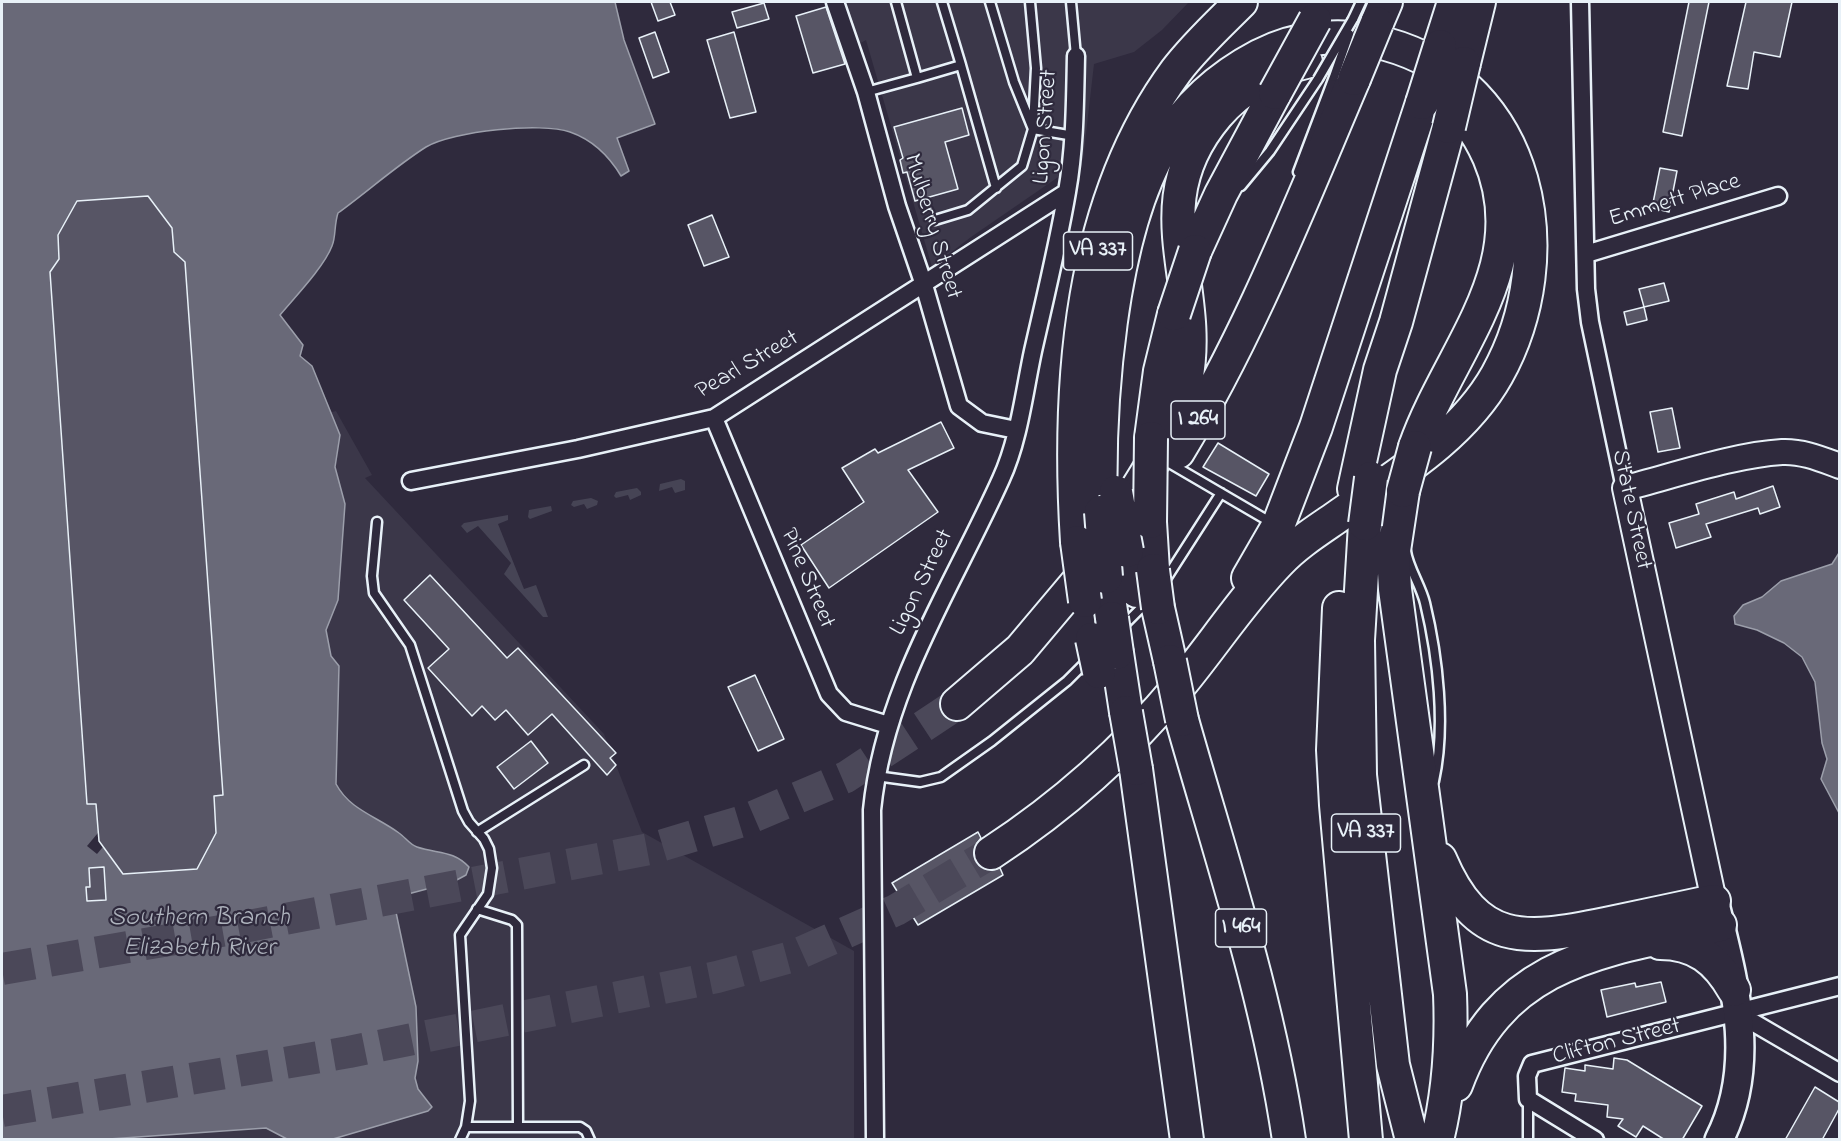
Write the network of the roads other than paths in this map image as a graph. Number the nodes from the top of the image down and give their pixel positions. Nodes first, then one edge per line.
1 (835, 2) edge
2 (896, 2) edge
3 (942, 2) edge
4 (990, 2) edge
5 (1030, 2) edge
6 (1071, 2) edge
7 (1241, 2) edge
8 (1454, 2) edge
9 (1479, 2) edge
10 (1580, 2) edge
11 (1321, 11) edge
12 (1370, 11) edge
13 (1452, 54) junction
14 (1076, 56) joint
15 (961, 65) junction
16 (916, 78) junction
17 (1344, 78) junction
18 (867, 92) junction
19 (1033, 129) junction
20 (1074, 136) junction
21 (1293, 184) dead end
22 (996, 188) junction
23 (1067, 192) junction
24 (1234, 195) dead end
25 (1778, 196) dead end
26 (1227, 203) dead end
27 (935, 220) dead end
28 (1200, 240) junction
29 (1586, 254) junction
30 (1261, 268) dead end
31 (924, 285) junction
32 (1233, 354) junction
33 (714, 418) junction
34 (1016, 430) junction
35 (1171, 464) junction
36 (1839, 466) edge
37 (411, 480) dead end
38 (1625, 488) junction
39 (1221, 493) junction
40 (1109, 502) junction
41 (377, 522) dead end
42 (1278, 526) junction
43 (1356, 529) junction
44 (1089, 572) junction
45 (1148, 598) junction
46 (1221, 629) junction
47 (957, 704) tunnel mouth
48 (888, 725) junction
49 (584, 765) dead end
50 (876, 776) junction
51 (1425, 819) junction
52 (477, 832) junction
53 (991, 853) tunnel mouth
54 (477, 909) junction
55 (1717, 913) junction
56 (1641, 942) junction
57 (1839, 986) edge
58 (1736, 1001) junction
59 (1839, 1074) edge
60 (1528, 1099) junction
61 (518, 1125) junction
62 (466, 1127) junction
63 (1439, 1132) edge
64 (1594, 1139) edge
65 (459, 1140) edge
66 (590, 1140) edge
67 (875, 1140) edge
68 (1187, 1140) edge
69 (1289, 1140) edge
70 (1366, 1140) edge
71 (1412, 1140) edge
72 (1528, 1140) edge
73 (1719, 1140) edge

1 - 18 street, Mulberry Street
2 - 16 lane
3 - 15 lane
4 - 19 lane
5 - 19 lane
6 - 14 lane
7 - 44 highway, VA 337
8 - 13 highway
9 - 13 highway, VA 337
10 - 29 street, State Street
11 - 28 highway, bridge
12 - 17 highway, I 264, bridge
12 - 24 lane, bridge
13 - 42 highway, bridge
13 - 43 highway, VA 337, bridge
14 - 20 street, Ligon Street
15 - 16 lane
15 - 22 lane
16 - 18 lane
17 - 21 lane
17 - 32 highway, I 264
18 - 31 street, Mulberry Street
19 - 20 lane
19 - 22 lane
20 - 23 street, Ligon Street
22 - 27 lane
23 - 31 street, Pearl Street
23 - 34 street, Ligon Street
25 - 29 street, Emmett Place
26 - 28 lane
28 - 45 highway, bridge
29 - 38 street, State Street
30 - 32 lane
31 - 33 street, Pearl Street
31 - 34 street, Mulberry Street
32 - 35 highway, I 264
33 - 37 street, Pearl Street
33 - 48 street, Pine Street
34 - 48 street, Ligon Street
35 - 39 lane
35 - 44 highway, I 264
36 - 38 street
38 - 55 street, State Street
39 - 42 lane
39 - 50 lane
40 - 44 highway, bridge
40 - 45 highway, bridge
40 - 46 highway
41 - 52 lane
42 - 46 highway
43 - 70 highway
43 - 71 highway, VA 337
44 - 47 highway, I 264
44 - 51 highway, bridge
44 - 68 highway, VA 337
45 - 69 highway, I 464, bridge
46 - 53 highway
48 - 50 street, Ligon Street
49 - 52 lane
50 - 67 street, Ligon Street
51 - 55 highway
51 - 63 highway
52 - 54 lane
54 - 61 lane
54 - 62 lane
55 - 56 highway
55 - 58 main road, State Street
56 - 58 highway
56 - 63 highway
57 - 58 street, Clifton Street
58 - 59 street
58 - 60 street, Clifton Street
58 - 73 main road
60 - 64 street
60 - 72 lane
61 - 62 lane
61 - 66 lane
62 - 65 lane

